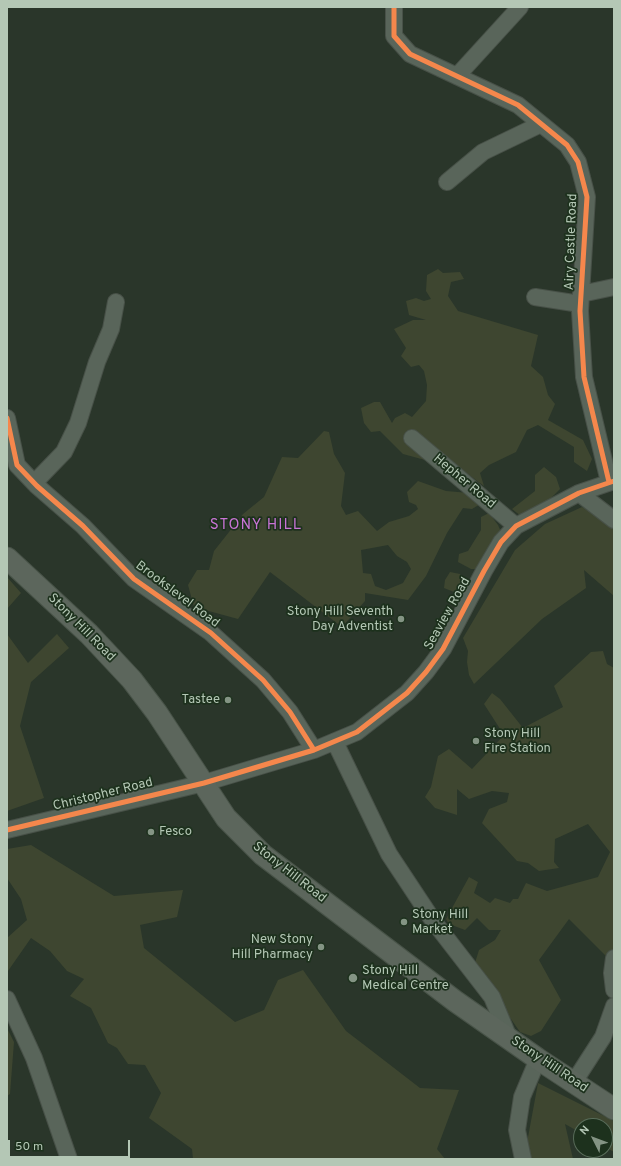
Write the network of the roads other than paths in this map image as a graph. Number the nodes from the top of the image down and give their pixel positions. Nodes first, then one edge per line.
1 (394, 7) edge
2 (520, 7) edge
3 (457, 76) junction
4 (541, 124) junction
5 (447, 182) dead end
6 (614, 287) edge
7 (535, 297) dead end
8 (580, 299) junction
9 (116, 302) dead end
10 (7, 418) edge
11 (412, 438) dead end
12 (612, 481) edge
13 (34, 483) junction
14 (579, 493) junction
15 (614, 520) edge
16 (516, 526) junction
17 (7, 558) edge
18 (335, 742) junction
19 (314, 750) junction
20 (204, 782) junction
21 (7, 830) edge
22 (614, 958) edge
23 (614, 990) edge
24 (7, 999) edge
25 (614, 1006) edge
26 (509, 1038) junction
27 (538, 1059) junction
28 (574, 1082) junction
29 (612, 1104) edge
30 (69, 1159) edge
31 (523, 1159) edge

1 - 3 street, Airy Castle Road
2 - 3 street
3 - 4 street, Airy Castle Road
4 - 5 street
4 - 8 street, Airy Castle Road
6 - 8 street
7 - 8 street
8 - 12 street, Airy Castle Road
9 - 13 street
10 - 13 street, Brookslevel Road
11 - 16 street, Hepher Road
12 - 14 street, Seaview Road
13 - 19 street, Brookslevel Road
14 - 15 street
14 - 16 street, Seaview Road
16 - 18 street, Seaview Road
17 - 20 main road, Stony Hill Road
18 - 19 street, Seaview Road
18 - 26 street
19 - 20 street, Seaview Road
20 - 21 street, Christopher Road
20 - 26 main road, Stony Hill Road
22 - 23 street
24 - 30 street
25 - 28 street
26 - 27 main road, Stony Hill Road
27 - 28 main road, Stony Hill Road
27 - 31 street
28 - 29 main road, Stony Hill Road

